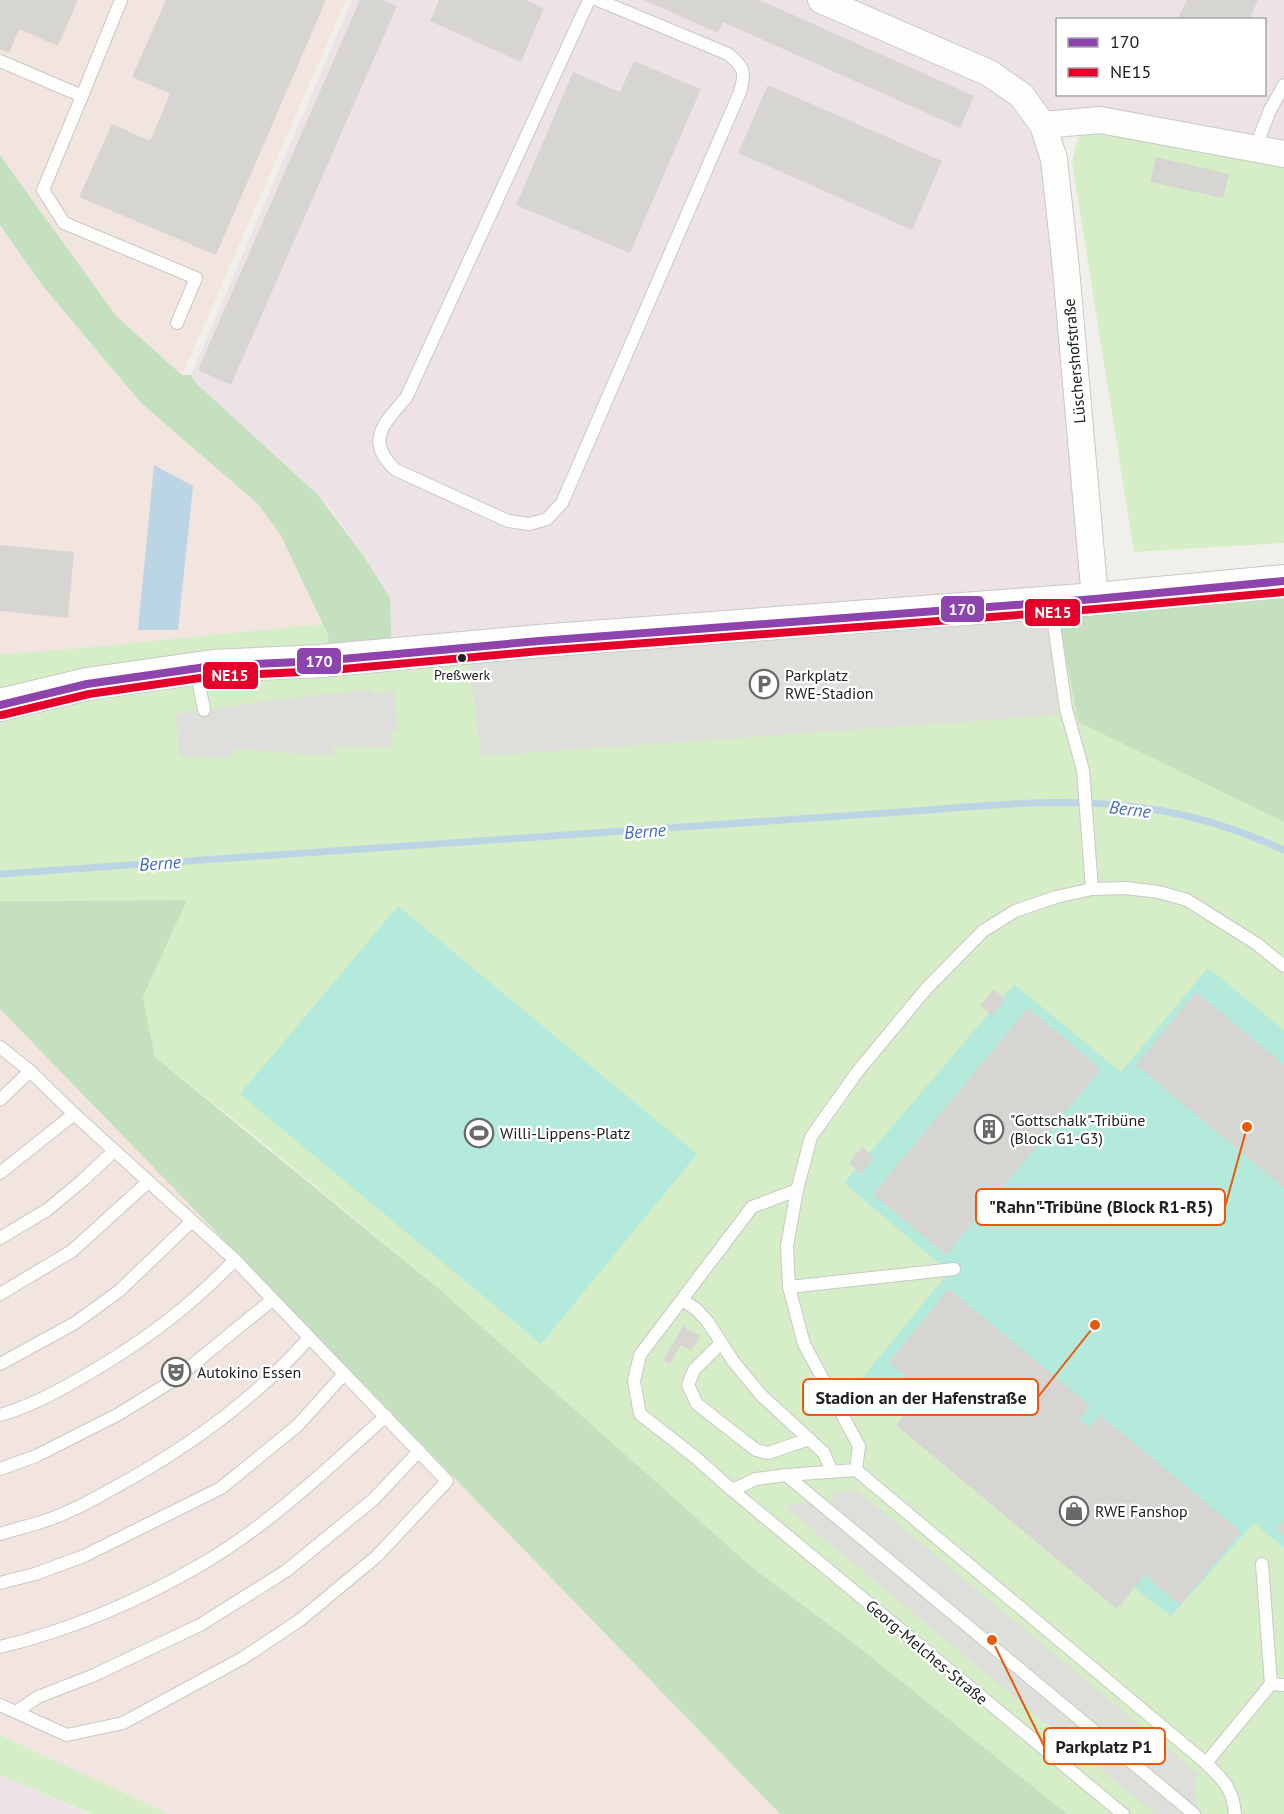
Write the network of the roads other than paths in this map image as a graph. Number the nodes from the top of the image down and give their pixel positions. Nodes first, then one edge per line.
1 (121, 0) edge
2 (589, 0) edge
3 (598, 0) edge
4 (821, 0) edge
5 (0, 61) edge
6 (1284, 85) edge
7 (82, 96) junction
8 (1043, 125) junction
9 (1255, 149) junction
10 (1284, 154) edge
11 (177, 323) dead end
12 (1284, 581) edge
13 (1095, 599) junction
14 (1051, 603) junction
15 (195, 668) junction
16 (0, 705) edge
17 (204, 710) dead end
18 (1092, 890) junction
19 (1284, 966) edge
20 (0, 1047) edge
21 (30, 1071) junction
22 (0, 1100) edge
23 (74, 1114) junction
24 (114, 1151) junction
25 (0, 1173) edge
26 (148, 1182) junction
27 (797, 1190) junction
28 (192, 1221) junction
29 (0, 1238) edge
30 (235, 1260) junction
31 (954, 1269) dead end
32 (789, 1287) junction
33 (0, 1294) edge
34 (272, 1300) junction
35 (682, 1300) junction
36 (309, 1338) junction
37 (721, 1343) junction
38 (0, 1364) edge
39 (344, 1374) junction
40 (0, 1415) edge
41 (386, 1416) junction
42 (809, 1439) junction
43 (419, 1451) junction
44 (0, 1469) edge
45 (856, 1470) junction
46 (832, 1472) junction
47 (786, 1475) junction
48 (732, 1490) junction
49 (0, 1533) edge
50 (1263, 1564) dead end
51 (0, 1583) edge
52 (0, 1647) edge
53 (1278, 1684) edge
54 (0, 1705) edge
55 (16, 1712) junction
56 (1206, 1762) junction
57 (1123, 1814) edge
58 (1194, 1814) edge
59 (1235, 1814) edge

1 - 7 lane
2 - 3 lane
4 - 8 street, Lüschershofstraße
5 - 7 lane
6 - 9 lane
7 - 11 lane
8 - 9 street
8 - 13 street, Lüschershofstraße
9 - 10 street
12 - 13 street
13 - 14 street
14 - 15 street
14 - 18 lane
15 - 16 street
15 - 17 lane
18 - 19 lane
18 - 27 lane
20 - 21 lane
21 - 22 lane
21 - 23 lane
23 - 24 lane
23 - 25 lane
24 - 26 lane
24 - 29 lane
26 - 28 lane
26 - 33 lane
27 - 32 lane
27 - 35 lane, Georg-Melches-Straße
28 - 30 lane
28 - 38 lane
30 - 34 lane
30 - 40 lane
31 - 32 lane
32 - 45 lane
34 - 36 lane
34 - 44 lane
35 - 37 lane
35 - 48 lane, Georg-Melches-Straße
36 - 39 lane
36 - 49 lane
37 - 42 lane
37 - 42 lane
39 - 41 lane
39 - 51 lane
41 - 43 lane
41 - 52 lane
42 - 46 lane
43 - 55 lane
43 - 55 lane
45 - 46 lane
45 - 56 lane
46 - 47 lane
47 - 48 lane
47 - 58 lane
48 - 57 lane, Georg-Melches-Straße
50 - 53 lane
53 - 56 lane
54 - 55 lane
56 - 59 lane

